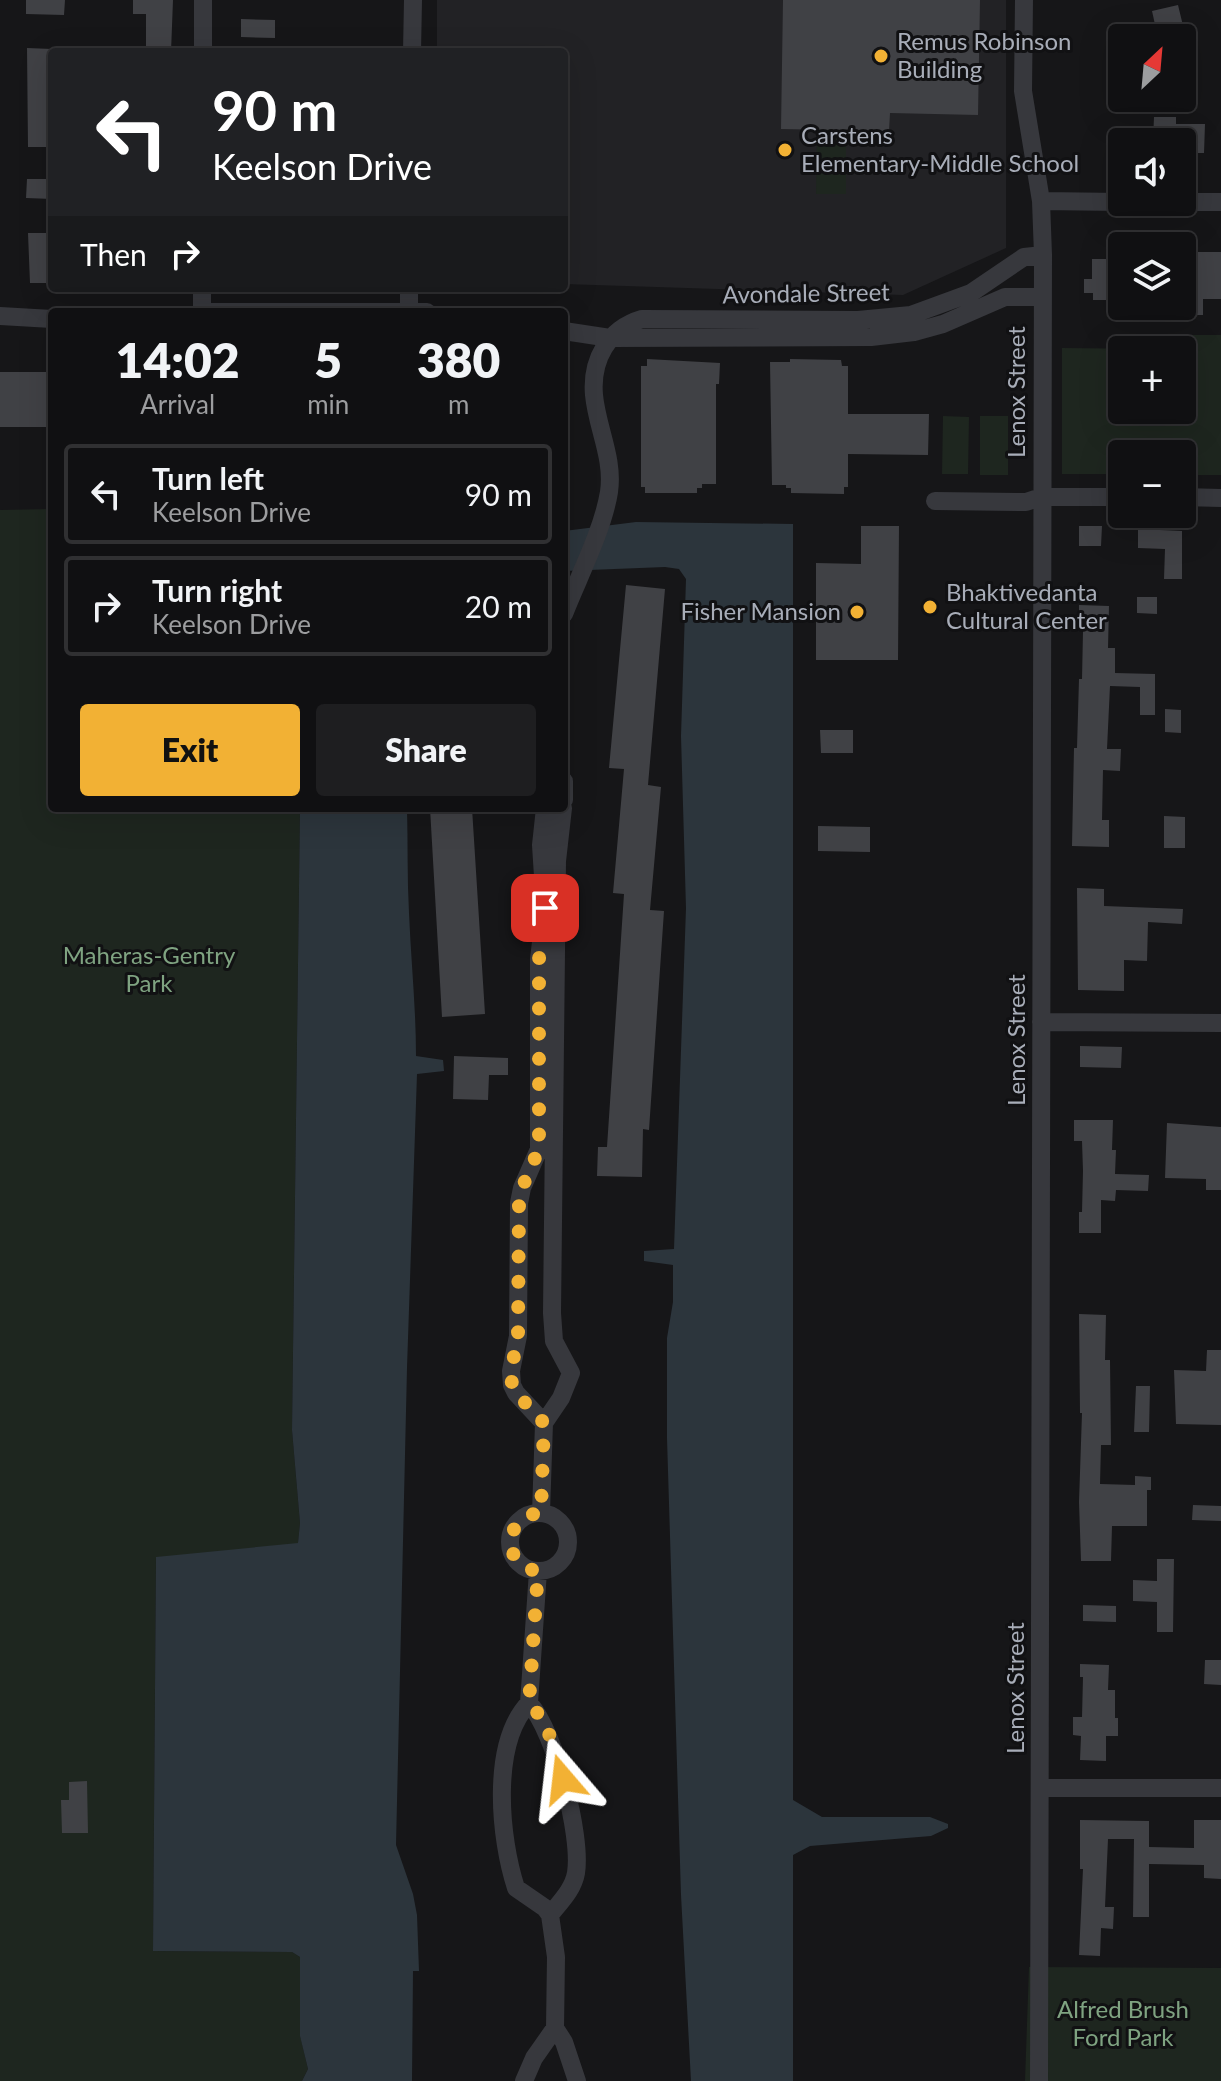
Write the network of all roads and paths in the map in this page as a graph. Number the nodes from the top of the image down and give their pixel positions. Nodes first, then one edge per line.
1 (203, 0) edge
2 (413, 0) edge
3 (1024, 0) edge
4 (203, 48) edge
5 (412, 48) edge
6 (1041, 201) junction
7 (1108, 202) edge
8 (1196, 202) edge
9 (1221, 202) edge
10 (1043, 255) junction
11 (984, 283) junction
12 (1042, 297) junction
13 (994, 301) junction
14 (0, 316) edge
15 (48, 319) edge
16 (816, 329) junction
17 (568, 332) edge
18 (610, 338) junction
19 (1041, 497) junction
20 (1108, 497) edge
21 (1196, 497) edge
22 (1221, 498) edge
23 (935, 501) dead end
24 (568, 604) edge
25 (545, 812) edge
26 (563, 812) edge
27 (1041, 1022) junction
28 (1221, 1023) edge
29 (544, 1423) junction
30 (541, 1513) junction
31 (538, 1571) junction
32 (529, 1703) junction
33 (1040, 1788) junction
34 (1221, 1788) edge
35 (550, 1915) junction
36 (555, 2028) junction
37 (524, 2081) edge
38 (577, 2081) edge
39 (1039, 2081) edge

1 - 4 street
2 - 5 street
3 - 6 street, Lenox Street
6 - 7 street
6 - 10 street, Lenox Street
8 - 9 street
10 - 11 street, Avondale Street
10 - 12 street, Lenox Street
11 - 13 street
11 - 16 street, Avondale Street
12 - 13 street, Avondale Street
12 - 19 street, Lenox Street
13 - 16 street, Avondale Street
14 - 15 street
16 - 18 street, Avondale Street
17 - 18 street, Avondale Street
18 - 24 street
19 - 20 street
19 - 23 street
19 - 27 street, Lenox Street
21 - 22 street
25 - 29 street
26 - 29 street
27 - 28 street
27 - 33 street, Lenox Street
29 - 30 street
30 - 31 street
30 - 31 street
31 - 32 street
32 - 35 street
32 - 35 street
33 - 34 street
33 - 39 street, Lenox Street
35 - 36 street
36 - 37 street
36 - 38 street

